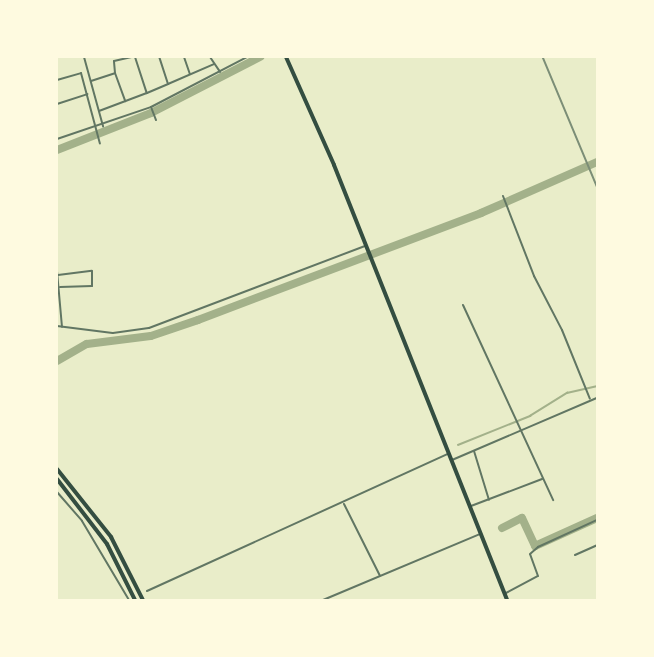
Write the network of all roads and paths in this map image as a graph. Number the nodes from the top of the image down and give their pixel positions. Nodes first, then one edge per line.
1 (84, 57) edge
2 (133, 57) edge
3 (159, 57) edge
4 (184, 57) edge
5 (210, 57) edge
6 (247, 57) edge
7 (285, 57) edge
8 (214, 64) junction
9 (220, 72) junction
10 (115, 73) junction
11 (190, 74) junction
12 (57, 80) edge
13 (91, 81) junction
14 (168, 84) junction
15 (147, 93) junction
16 (87, 94) junction
17 (125, 102) junction
18 (57, 104) edge
19 (151, 107) junction
20 (99, 111) junction
21 (156, 120) dead end
22 (103, 126) junction
23 (98, 128) junction
24 (57, 140) edge
25 (100, 143) dead end
26 (503, 196) dead end
27 (365, 247) junction
28 (57, 271) edge
29 (58, 275) junction
30 (60, 287) junction
31 (463, 305) dead end
32 (57, 326) edge
33 (62, 327) junction
34 (597, 398) edge
35 (590, 399) junction
36 (519, 433) junction
37 (473, 450) junction
38 (449, 453) junction
39 (452, 460) junction
40 (57, 469) edge
41 (57, 479) edge
42 (542, 479) junction
43 (57, 492) edge
44 (489, 500) junction
45 (553, 500) dead end
46 (344, 502) junction
47 (471, 506) junction
48 (597, 520) edge
49 (481, 534) junction
50 (597, 545) edge
51 (575, 555) dead end
52 (380, 576) junction
53 (147, 591) dead end
54 (504, 594) junction
55 (129, 600) edge
56 (135, 600) edge
57 (143, 600) edge
58 (323, 600) edge
59 (507, 600) edge

1 - 13 street
2 - 10 street
2 - 15 street
3 - 14 street
4 - 11 street
5 - 8 street
6 - 9 street
7 - 27 main road
8 - 9 street
8 - 11 street
9 - 19 street
10 - 13 street
10 - 17 street
11 - 14 street
12 - 16 street
13 - 20 street
14 - 15 street
15 - 17 street
16 - 18 street
16 - 23 street
17 - 20 street
19 - 21 street
19 - 22 street
20 - 22 street
22 - 23 street
23 - 24 street
23 - 25 street
26 - 35 street
27 - 33 street
27 - 38 main road
28 - 29 street
29 - 30 street
29 - 30 street
30 - 33 street
31 - 36 street
32 - 33 street
34 - 35 street
35 - 36 street
36 - 37 street
36 - 42 street
37 - 39 street
37 - 44 street
38 - 39 main road
38 - 46 street
39 - 47 main road
40 - 57 main road
41 - 56 main road
42 - 44 street
42 - 45 street
43 - 55 street
44 - 47 street
46 - 52 street
46 - 53 street
47 - 49 main road
48 - 54 street
49 - 52 street
49 - 54 main road
50 - 51 street
52 - 58 street
54 - 59 main road

